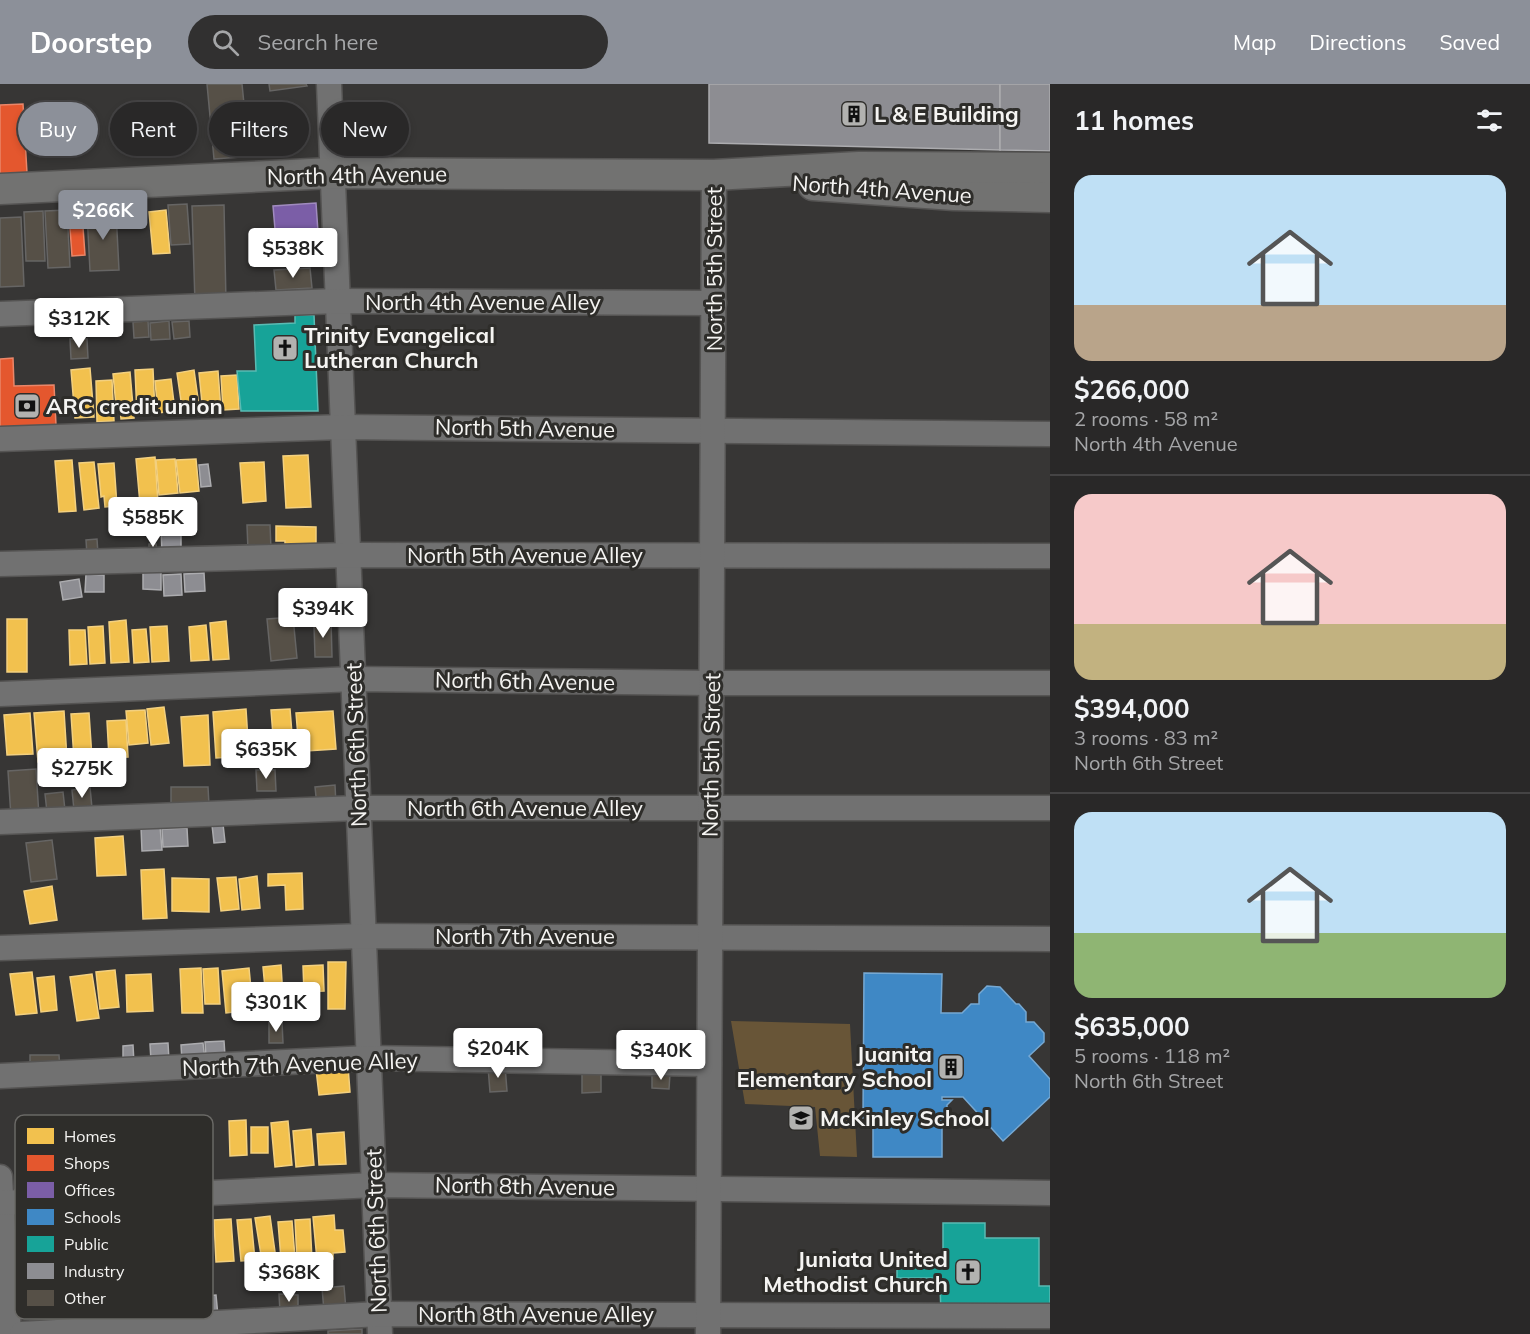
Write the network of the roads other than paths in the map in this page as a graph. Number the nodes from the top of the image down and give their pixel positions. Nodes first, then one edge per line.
1 (328, 84) edge
2 (1050, 168) edge
3 (332, 173) junction
4 (714, 175) junction
5 (0, 189) edge
6 (1050, 197) edge
7 (337, 301) junction
8 (714, 303) junction
9 (0, 314) edge
10 (342, 427) junction
11 (713, 430) junction
12 (1050, 434) edge
13 (0, 439) edge
14 (348, 555) junction
15 (713, 555) junction
16 (1050, 556) edge
17 (0, 564) edge
18 (354, 679) junction
19 (712, 683) junction
20 (1050, 683) edge
21 (0, 694) edge
22 (358, 808) junction
23 (711, 808) junction
24 (1050, 808) edge
25 (0, 822) edge
26 (363, 936) junction
27 (710, 936) junction
28 (1050, 939) edge
29 (0, 948) edge
30 (369, 1058) junction
31 (709, 1064) junction
32 (0, 1076) edge
33 (0, 1177) edge
34 (374, 1185) junction
35 (708, 1188) junction
36 (213, 1193) edge
37 (1050, 1193) edge
38 (15, 1202) edge
39 (0, 1203) edge
40 (1050, 1316) edge
41 (380, 1324) edge
42 (708, 1325) edge
43 (824, 1325) edge
44 (9, 1334) edge
45 (22, 1334) edge

1 - 3 street, North 6th Street
2 - 4 main road, North 4th Avenue
3 - 4 main road, North 4th Avenue
3 - 5 main road, North 4th Avenue
3 - 7 street, North 6th Street
4 - 6 main road, North 4th Avenue
4 - 8 street, North 5th Street
7 - 8 street, North 4th Avenue Alley
7 - 9 street, North 4th Avenue Alley
7 - 10 street, North 6th Street
8 - 11 street, North 5th Street
10 - 11 street, North 5th Avenue
10 - 13 street, North 5th Avenue
10 - 14 street, North 6th Street
11 - 12 street, North 5th Avenue
11 - 15 street, North 5th Street
14 - 15 street, North 5th Avenue Alley
14 - 17 street, North 5th Avenue Alley
14 - 18 street, North 6th Street
15 - 16 street, North 5th Avenue Alley
15 - 19 street, North 5th Street
18 - 19 street, North 6th Avenue
18 - 21 street, North 6th Avenue
18 - 22 street, North 6th Street
19 - 20 street, North 6th Avenue
19 - 23 street, North 5th Street
22 - 23 street, North 6th Avenue Alley
22 - 25 street, North 6th Avenue Alley
22 - 26 street, North 6th Street
23 - 24 street, North 6th Avenue Alley
23 - 27 street, North 5th Street
26 - 27 street, North 7th Avenue
26 - 29 street, North 7th Avenue
26 - 30 street, North 6th Street
27 - 28 street, North 7th Avenue
27 - 31 street, North 5th Street
30 - 31 street, North 7th Avenue Alley
30 - 32 street, North 7th Avenue Alley
30 - 34 street, North 6th Street
31 - 35 street, North 5th Street
33 - 39 street
34 - 35 street, North 8th Avenue
34 - 36 street, North 8th Avenue
34 - 41 street, North 6th Street
35 - 37 street, North 8th Avenue
35 - 42 street, North 5th Street
38 - 39 street, North 8th Avenue
39 - 44 street
40 - 43 street, North 8th Avenue Alley
41 - 42 street, North 8th Avenue Alley
41 - 45 street, North 8th Avenue Alley
42 - 43 street, North 8th Avenue Alley

